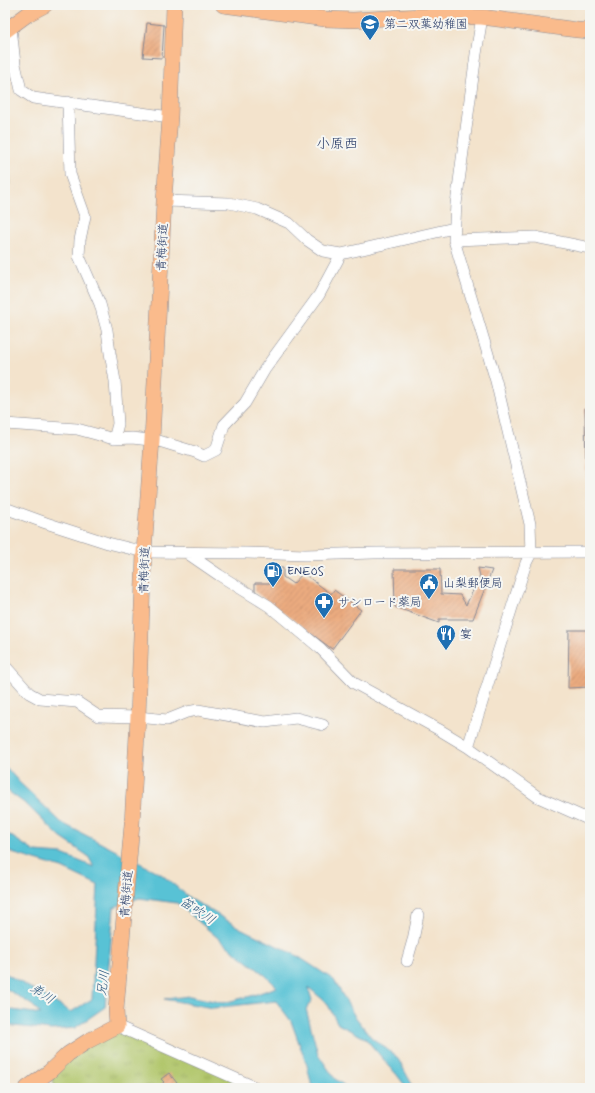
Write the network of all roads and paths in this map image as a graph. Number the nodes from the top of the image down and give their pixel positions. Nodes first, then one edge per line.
1 (45, 5) edge
2 (174, 5) edge
3 (223, 5) edge
4 (482, 17) junction
5 (8, 29) edge
6 (590, 30) edge
7 (68, 102) junction
8 (170, 117) junction
9 (164, 201) junction
10 (454, 228) junction
11 (454, 240) junction
12 (590, 248) edge
13 (341, 254) junction
14 (5, 424) edge
15 (114, 439) junction
16 (152, 440) junction
17 (5, 508) edge
18 (144, 552) junction
19 (590, 552) edge
20 (187, 553) junction
21 (531, 553) junction
22 (5, 666) edge
23 (138, 717) junction
24 (323, 725) dead end
25 (468, 748) junction
26 (590, 820) edge
27 (418, 915) dead end
28 (407, 961) dead end
29 (117, 1026) junction
30 (27, 1088) edge
31 (257, 1088) edge

1 - 5 main road
2 - 8 main road, 青梅街道
3 - 4 main road
4 - 6 main road
4 - 10 street
5 - 7 street
7 - 8 street
7 - 15 street
8 - 9 main road, 青梅街道
9 - 13 street
9 - 16 main road, 青梅街道
10 - 11 street
10 - 13 street
11 - 12 street
11 - 21 street
13 - 16 street
14 - 15 street
15 - 16 street
16 - 18 main road, 青梅街道
17 - 18 street
18 - 20 street
18 - 23 main road, 青梅街道
19 - 21 street
20 - 21 street
20 - 25 street
21 - 25 street
22 - 23 street
23 - 24 street
23 - 29 main road, 青梅街道
25 - 26 street
27 - 28 street
29 - 30 main road
29 - 31 street

